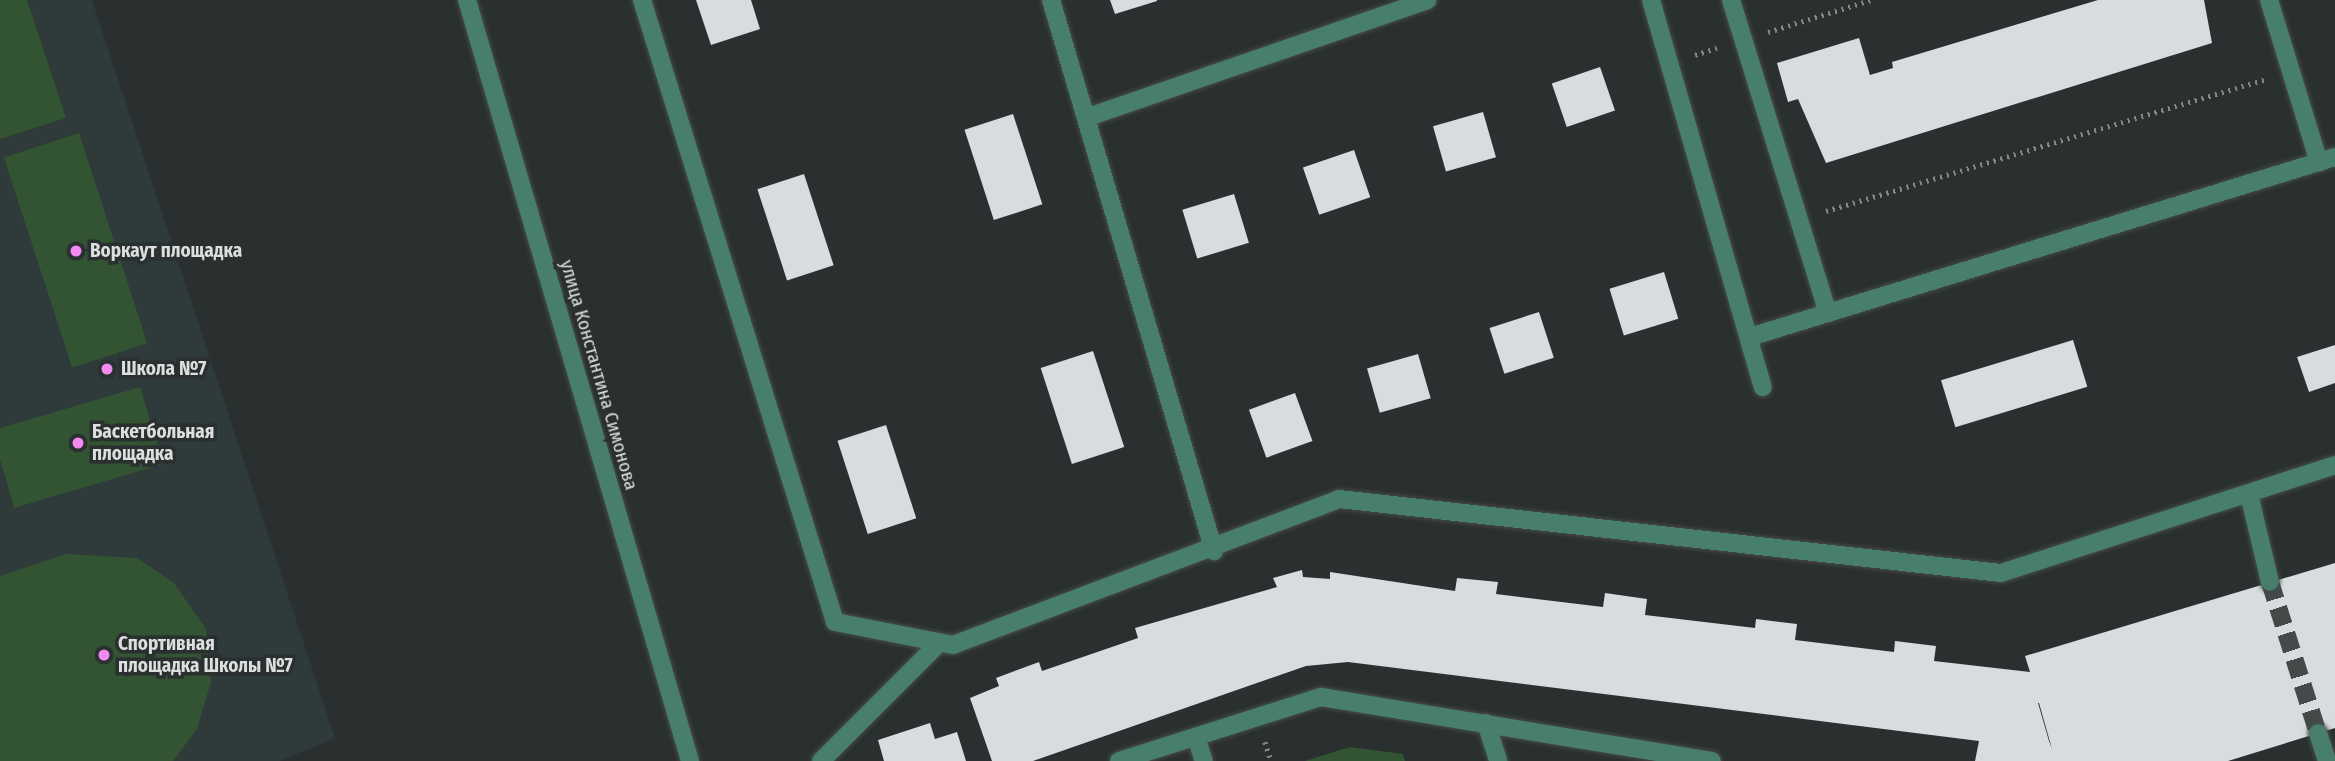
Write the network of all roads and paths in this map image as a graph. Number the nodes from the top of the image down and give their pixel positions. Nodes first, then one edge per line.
1 (467, 0) edge
2 (642, 0) edge
3 (1051, 0) edge
4 (1427, 0) edge
5 (1651, 0) edge
6 (1731, 0) edge
7 (2269, 0) edge
8 (2291, 72) junction
9 (1088, 117) junction
10 (2327, 160) edge
11 (1798, 219) junction
12 (1828, 313) junction
13 (1753, 336) junction
14 (1763, 387) dead end
15 (2335, 465) edge
16 (2249, 494) junction
17 (1213, 551) junction
18 (2270, 582) tunnel mouth
19 (939, 643) junction
20 (1486, 723) junction
21 (2318, 733) tunnel mouth
22 (1196, 737) junction
23 (690, 761) edge
24 (821, 761) edge
25 (1119, 761) edge
26 (1204, 761) edge
27 (1498, 761) edge
28 (1712, 761) edge
29 (2327, 761) edge

1 - 23 street, улица Константина Симонова
2 - 19 street
3 - 9 street
4 - 9 street
5 - 13 street
6 - 11 street
7 - 8 street
8 - 10 street
8 - 11 path
9 - 17 street
10 - 12 street
11 - 12 street
12 - 13 street
13 - 14 street
15 - 16 street
16 - 17 street
16 - 18 street
17 - 19 street
19 - 24 street
20 - 22 street
20 - 27 street
20 - 28 street
21 - 29 street
22 - 25 street
22 - 26 street

